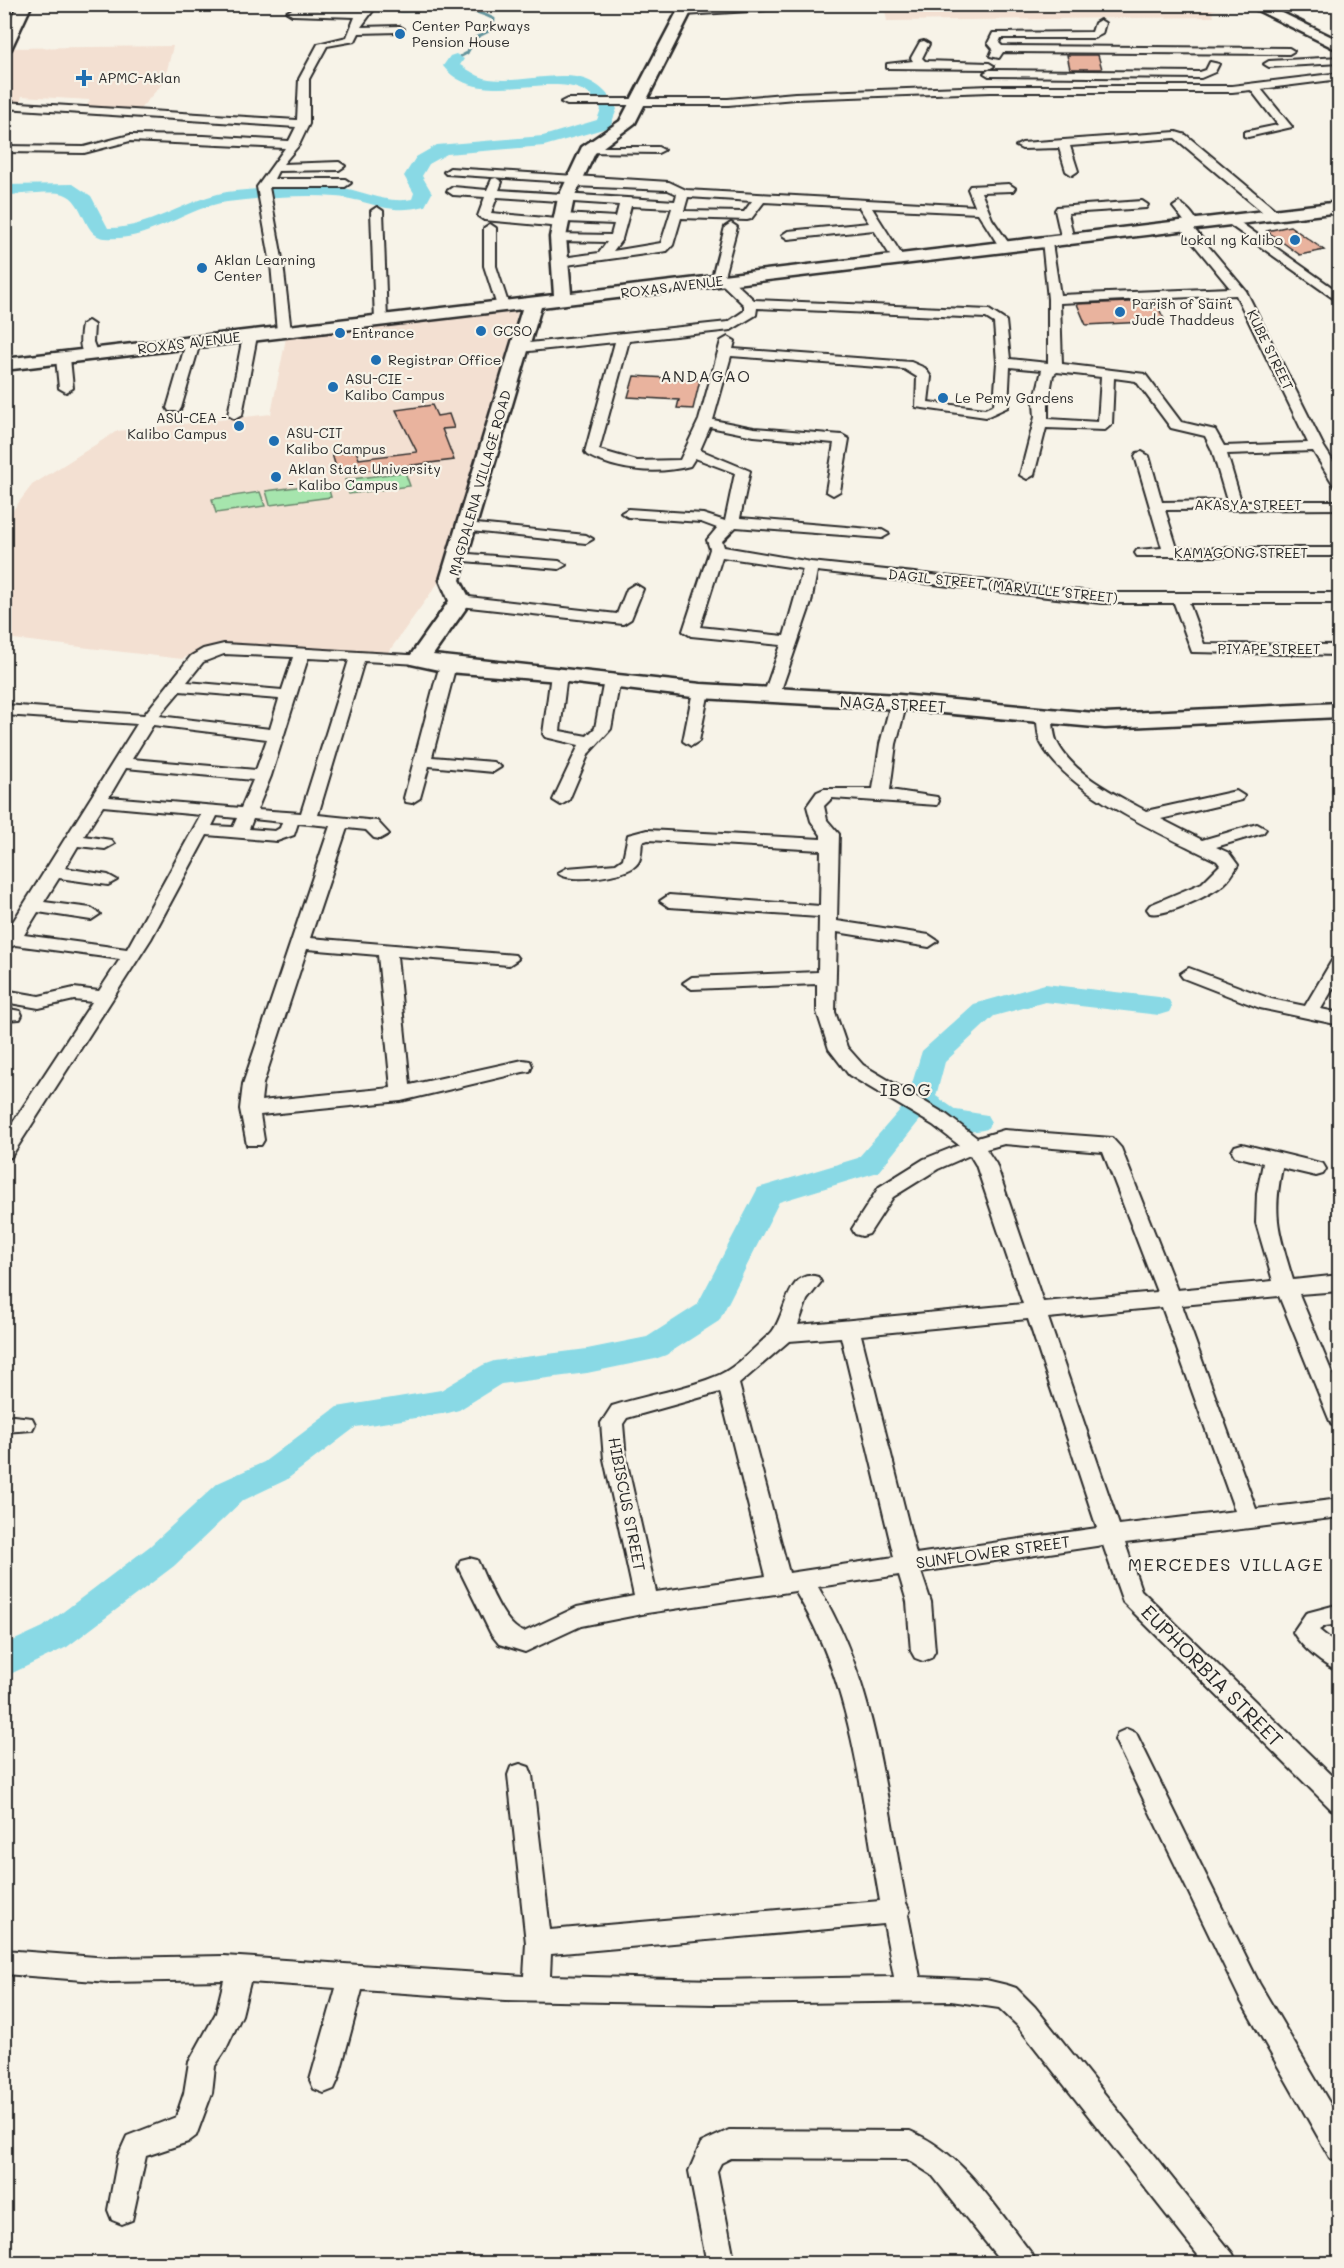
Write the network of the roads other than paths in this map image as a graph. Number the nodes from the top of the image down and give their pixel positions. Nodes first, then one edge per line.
1 (24, 4) edge
2 (373, 4) edge
3 (814, 4) edge
4 (1252, 4) edge
5 (1313, 4) edge
6 (683, 8) edge
7 (292, 12) dead end
8 (1267, 12) junction
9 (363, 14) junction
10 (1100, 23) dead end
11 (399, 29) dead end
12 (354, 30) junction
13 (924, 44) dead end
14 (1340, 47) edge
15 (4, 49) edge
16 (999, 49) junction
17 (1289, 51) dead end
18 (1195, 52) junction
19 (1340, 60) edge
20 (922, 64) junction
21 (1261, 64) dead end
22 (891, 66) dead end
23 (989, 69) junction
24 (1340, 76) edge
25 (1255, 88) junction
26 (990, 89) junction
27 (567, 102) dead end
28 (635, 102) junction
29 (4, 105) edge
30 (303, 124) junction
31 (1248, 134) dead end
32 (1062, 144) junction
33 (293, 145) junction
34 (1022, 146) dead end
35 (4, 149) edge
36 (588, 150) junction
37 (658, 150) dead end
38 (339, 166) dead end
39 (274, 168) junction
40 (1072, 171) dead end
41 (450, 172) dead end
42 (499, 175) junction
43 (574, 181) junction
44 (266, 182) junction
45 (345, 183) dead end
46 (1009, 188) dead end
47 (453, 191) dead end
48 (492, 194) junction
49 (566, 198) junction
50 (760, 198) junction
51 (626, 202) junction
52 (680, 204) junction
53 (863, 204) junction
54 (1142, 205) dead end
55 (1179, 207) dead end
56 (1340, 207) edge
57 (982, 210) junction
58 (377, 211) dead end
59 (1274, 215) junction
60 (1231, 220) junction
61 (621, 221) junction
62 (1190, 225) junction
63 (560, 226) junction
64 (876, 226) junction
65 (730, 227) dead end
66 (490, 228) dead end
67 (788, 235) dead end
68 (616, 239) junction
69 (1068, 241) junction
70 (1046, 243) junction
71 (1006, 248) junction
72 (603, 256) junction
73 (899, 260) junction
74 (559, 262) junction
75 (721, 281) junction
76 (1240, 291) junction
77 (563, 299) junction
78 (1054, 299) junction
79 (1340, 299) edge
80 (533, 303) junction
81 (750, 304) junction
82 (503, 306) junction
83 (381, 321) junction
84 (88, 325) dead end
85 (731, 326) junction
86 (284, 332) junction
87 (250, 336) junction
88 (623, 337) junction
89 (193, 343) junction
90 (520, 348) junction
91 (725, 352) junction
92 (91, 355) junction
93 (63, 358) junction
94 (1004, 362) junction
95 (4, 365) edge
96 (1055, 367) junction
97 (1108, 373) junction
98 (66, 388) dead end
99 (174, 408) dead end
100 (236, 414) dead end
101 (705, 422) junction
102 (1040, 423) junction
103 (1317, 447) junction
104 (1219, 450) junction
105 (692, 452) junction
106 (1142, 456) dead end
107 (1028, 475) dead end
108 (1340, 484) edge
109 (833, 491) dead end
110 (1235, 504) junction
111 (1340, 505) edge
112 (1157, 506) junction
113 (628, 513) dead end
114 (728, 524) junction
115 (465, 527) junction
116 (882, 534) dead end
117 (586, 539) dead end
118 (717, 549) junction
119 (1340, 552) edge
120 (1142, 553) dead end
121 (1171, 553) junction
122 (457, 557) junction
123 (559, 565) dead end
124 (811, 566) junction
125 (635, 589) dead end
126 (1180, 598) junction
127 (1340, 598) edge
128 (460, 601) junction
129 (789, 641) junction
130 (1340, 650) edge
131 (302, 653) junction
132 (358, 656) junction
133 (419, 658) junction
134 (448, 665) junction
135 (559, 674) junction
136 (612, 680) junction
137 (175, 686) junction
138 (701, 691) junction
139 (289, 695) junction
140 (771, 696) junction
141 (899, 702) junction
142 (4, 710) edge
143 (1340, 710) edge
144 (1044, 716) junction
145 (148, 720) junction
146 (275, 735) junction
147 (691, 741) dead end
148 (591, 742) junction
149 (423, 761) junction
150 (121, 763) junction
151 (493, 767) dead end
152 (263, 776) junction
153 (881, 794) junction
154 (1236, 796) dead end
155 (412, 798) dead end
156 (98, 801) junction
157 (561, 801) dead end
158 (931, 801) dead end
159 (213, 810) junction
160 (250, 812) junction
161 (1143, 817) junction
162 (300, 818) junction
163 (340, 822) junction
164 (1257, 829) dead end
165 (203, 830) junction
166 (239, 833) junction
167 (380, 834) dead end
168 (74, 840) junction
169 (105, 844) dead end
170 (831, 845) junction
171 (1201, 846) junction
172 (54, 872) junction
173 (567, 873) dead end
174 (108, 880) dead end
175 (669, 901) dead end
176 (33, 906) junction
177 (1156, 909) dead end
178 (91, 914) dead end
179 (828, 919) junction
180 (929, 941) dead end
181 (8, 942) edge
182 (301, 943) junction
183 (387, 950) junction
184 (130, 955) junction
185 (509, 959) dead end
186 (1340, 961) edge
187 (1189, 974) dead end
188 (828, 978) junction
189 (692, 983) dead end
190 (4, 996) edge
191 (104, 998) junction
192 (1310, 1012) junction
193 (1340, 1019) edge
194 (523, 1066) dead end
195 (401, 1094) junction
196 (250, 1109) junction
197 (254, 1140) dead end
198 (974, 1146) junction
199 (1242, 1151) dead end
200 (4, 1152) edge
201 (1274, 1160) junction
202 (1316, 1169) dead end
203 (862, 1229) dead end
204 (811, 1282) dead end
205 (1340, 1283) edge
206 (1286, 1289) junction
207 (1170, 1300) junction
208 (1036, 1312) junction
209 (849, 1328) junction
210 (784, 1334) junction
211 (728, 1381) junction
212 (1340, 1419) edge
213 (1340, 1508) edge
214 (1249, 1520) junction
215 (1111, 1535) junction
216 (907, 1565) junction
217 (469, 1567) dead end
218 (790, 1582) junction
219 (647, 1604) junction
220 (1340, 1614) edge
221 (922, 1652) dead end
222 (1340, 1662) edge
223 (1127, 1740) dead end
224 (520, 1775) dead end
225 (1340, 1801) edge
226 (897, 1911) junction
227 (538, 1943) junction
228 (4, 1962) edge
229 (239, 1971) junction
230 (352, 1978) junction
231 (536, 1988) junction
232 (909, 1988) junction
233 (324, 2080) dead end
234 (1340, 2148) edge
235 (122, 2210) dead end
236 (721, 2264) edge
237 (1022, 2264) edge
238 (1223, 2264) edge

1 - 15 street
2 - 9 street
3 - 6 street
4 - 8 street
5 - 8 street
6 - 28 street
7 - 9 street
8 - 14 street
9 - 12 street
10 - 16 street
11 - 12 street
12 - 30 street
13 - 20 street
16 - 18 street
16 - 23 street
17 - 18 street
18 - 23 street
19 - 21 street
20 - 22 street
20 - 23 street
23 - 26 street
24 - 25 street
25 - 26 street
25 - 31 street
26 - 28 street
27 - 28 street
28 - 36 street
29 - 30 street
30 - 33 street
32 - 34 street
32 - 40 street
32 - 59 street
33 - 35 street
33 - 39 street
36 - 37 street
36 - 43 street
38 - 39 street
39 - 44 street
41 - 42 street
42 - 43 street
42 - 48 street
43 - 49 street
43 - 52 street
44 - 45 street
44 - 86 street
46 - 57 street
47 - 48 street
48 - 49 street
48 - 63 street
49 - 51 street
49 - 63 street
50 - 52 street
50 - 52 street
50 - 53 street
51 - 52 street
51 - 61 street
52 - 72 street
53 - 57 street
53 - 64 street
54 - 69 street
55 - 62 street, KUBE STREET
56 - 59 street, ROXAS AVENUE
57 - 71 street
58 - 83 street
59 - 60 street, ROXAS AVENUE
60 - 62 street, ROXAS AVENUE
60 - 79 street
61 - 63 street
61 - 68 street
62 - 69 street, ROXAS AVENUE
62 - 76 street, KUBE STREET
63 - 68 street
63 - 74 street
64 - 67 street
64 - 73 street
65 - 75 street
66 - 82 street
68 - 72 street
69 - 70 street, ROXAS AVENUE
70 - 71 street, ROXAS AVENUE
70 - 78 street
71 - 73 street, ROXAS AVENUE
72 - 74 street
73 - 75 street, ROXAS AVENUE
74 - 77 street
75 - 77 street, ROXAS AVENUE
75 - 81 street
76 - 78 street
76 - 103 street, KUBE STREET
77 - 80 street, ROXAS AVENUE
78 - 96 street
80 - 82 street, ROXAS AVENUE
80 - 90 street, MAGDALENA VILLAGE ROAD
81 - 85 street
81 - 94 street
82 - 83 street, ROXAS AVENUE
83 - 86 street, ROXAS AVENUE
84 - 92 street
85 - 88 street
85 - 91 street
86 - 87 street, ROXAS AVENUE
87 - 89 street, ROXAS AVENUE
87 - 100 street
88 - 90 street
88 - 105 street
89 - 92 street, ROXAS AVENUE
89 - 99 street
90 - 115 street, MAGDALENA VILLAGE ROAD
91 - 94 street
91 - 101 street
92 - 93 street, ROXAS AVENUE
93 - 95 street, ROXAS AVENUE
93 - 98 street
94 - 96 street
96 - 97 street
96 - 102 street
97 - 102 street
97 - 104 street
101 - 105 street
101 - 109 street
102 - 107 street
103 - 104 street
103 - 108 street, KUBE STREET
104 - 110 street
105 - 114 street
106 - 112 street
110 - 111 street, AKASYA STREET
110 - 112 street, AKASYA STREET
112 - 121 street
113 - 114 street
114 - 116 street
114 - 118 street
115 - 117 street
115 - 122 street, MAGDALENA VILLAGE ROAD
118 - 124 street, DAGIL STREET (MARVILLE STREET)
118 - 129 street
119 - 121 street, KAMAGONG STREET
120 - 121 street, KAMAGONG STREET
122 - 123 street
122 - 128 street, MAGDALENA VILLAGE ROAD
124 - 126 street, DAGIL STREET (MARVILLE STREET)
124 - 129 street
125 - 128 street
126 - 127 street, DAGIL STREET (MARVILLE STREET)
126 - 130 street, PIYAPE STREET
128 - 133 street, MAGDALENA VILLAGE ROAD
129 - 140 street
131 - 132 street
131 - 137 street
131 - 139 street
132 - 133 street
132 - 162 street
133 - 134 street
134 - 135 street, NAGA STREET
134 - 149 street
135 - 136 street, NAGA STREET
135 - 148 street
136 - 138 street, NAGA STREET
136 - 148 street
137 - 139 street
137 - 145 street
138 - 140 street, NAGA STREET
138 - 147 street
139 - 146 street
140 - 141 street, NAGA STREET
141 - 144 street, NAGA STREET
141 - 153 street
142 - 145 street
143 - 144 street, NAGA STREET
144 - 161 street
145 - 146 street
145 - 150 street
146 - 152 street
148 - 157 street
149 - 151 street
149 - 155 street
150 - 152 street
150 - 156 street
152 - 160 street
153 - 158 street
153 - 170 street
154 - 161 street
156 - 159 street
156 - 168 street
159 - 160 street
159 - 165 street
160 - 162 street
160 - 166 street
161 - 171 street
162 - 163 street
162 - 166 street
163 - 167 street
163 - 182 street
164 - 171 street
165 - 166 street
165 - 184 street
168 - 169 street
168 - 172 street
170 - 173 street
170 - 179 street
171 - 177 street
172 - 174 street
172 - 176 street
175 - 179 street
176 - 178 street
176 - 181 street
179 - 180 street
179 - 188 street
181 - 184 street
182 - 183 street
182 - 196 street
183 - 185 street
183 - 195 street
184 - 191 street
186 - 192 street
187 - 192 street
188 - 189 street
188 - 198 street
190 - 191 street
191 - 200 street
192 - 193 street
194 - 195 street
195 - 196 street
196 - 197 street
198 - 203 street
198 - 207 street
198 - 208 street, EUPHORBIA STREET
199 - 201 street
201 - 202 street
201 - 206 street
204 - 210 street
205 - 206 street
206 - 207 street
206 - 212 street
207 - 208 street
207 - 214 street
208 - 209 street
208 - 215 street, EUPHORBIA STREET
209 - 210 street
209 - 216 street
210 - 211 street, HIBISCUS STREET
211 - 218 street
211 - 219 street, HIBISCUS STREET
213 - 214 street, SUNFLOWER STREET
214 - 215 street, SUNFLOWER STREET
215 - 216 street, SUNFLOWER STREET
215 - 225 street, EUPHORBIA STREET
216 - 218 street, SUNFLOWER STREET
216 - 221 street
217 - 219 street, SUNFLOWER STREET
218 - 219 street, SUNFLOWER STREET
218 - 226 street
220 - 222 street
223 - 234 street
224 - 227 street
226 - 227 street
226 - 232 street
227 - 231 street
228 - 229 street
229 - 230 street
229 - 235 street
230 - 231 street
230 - 233 street
231 - 232 street
232 - 238 street
236 - 237 street

